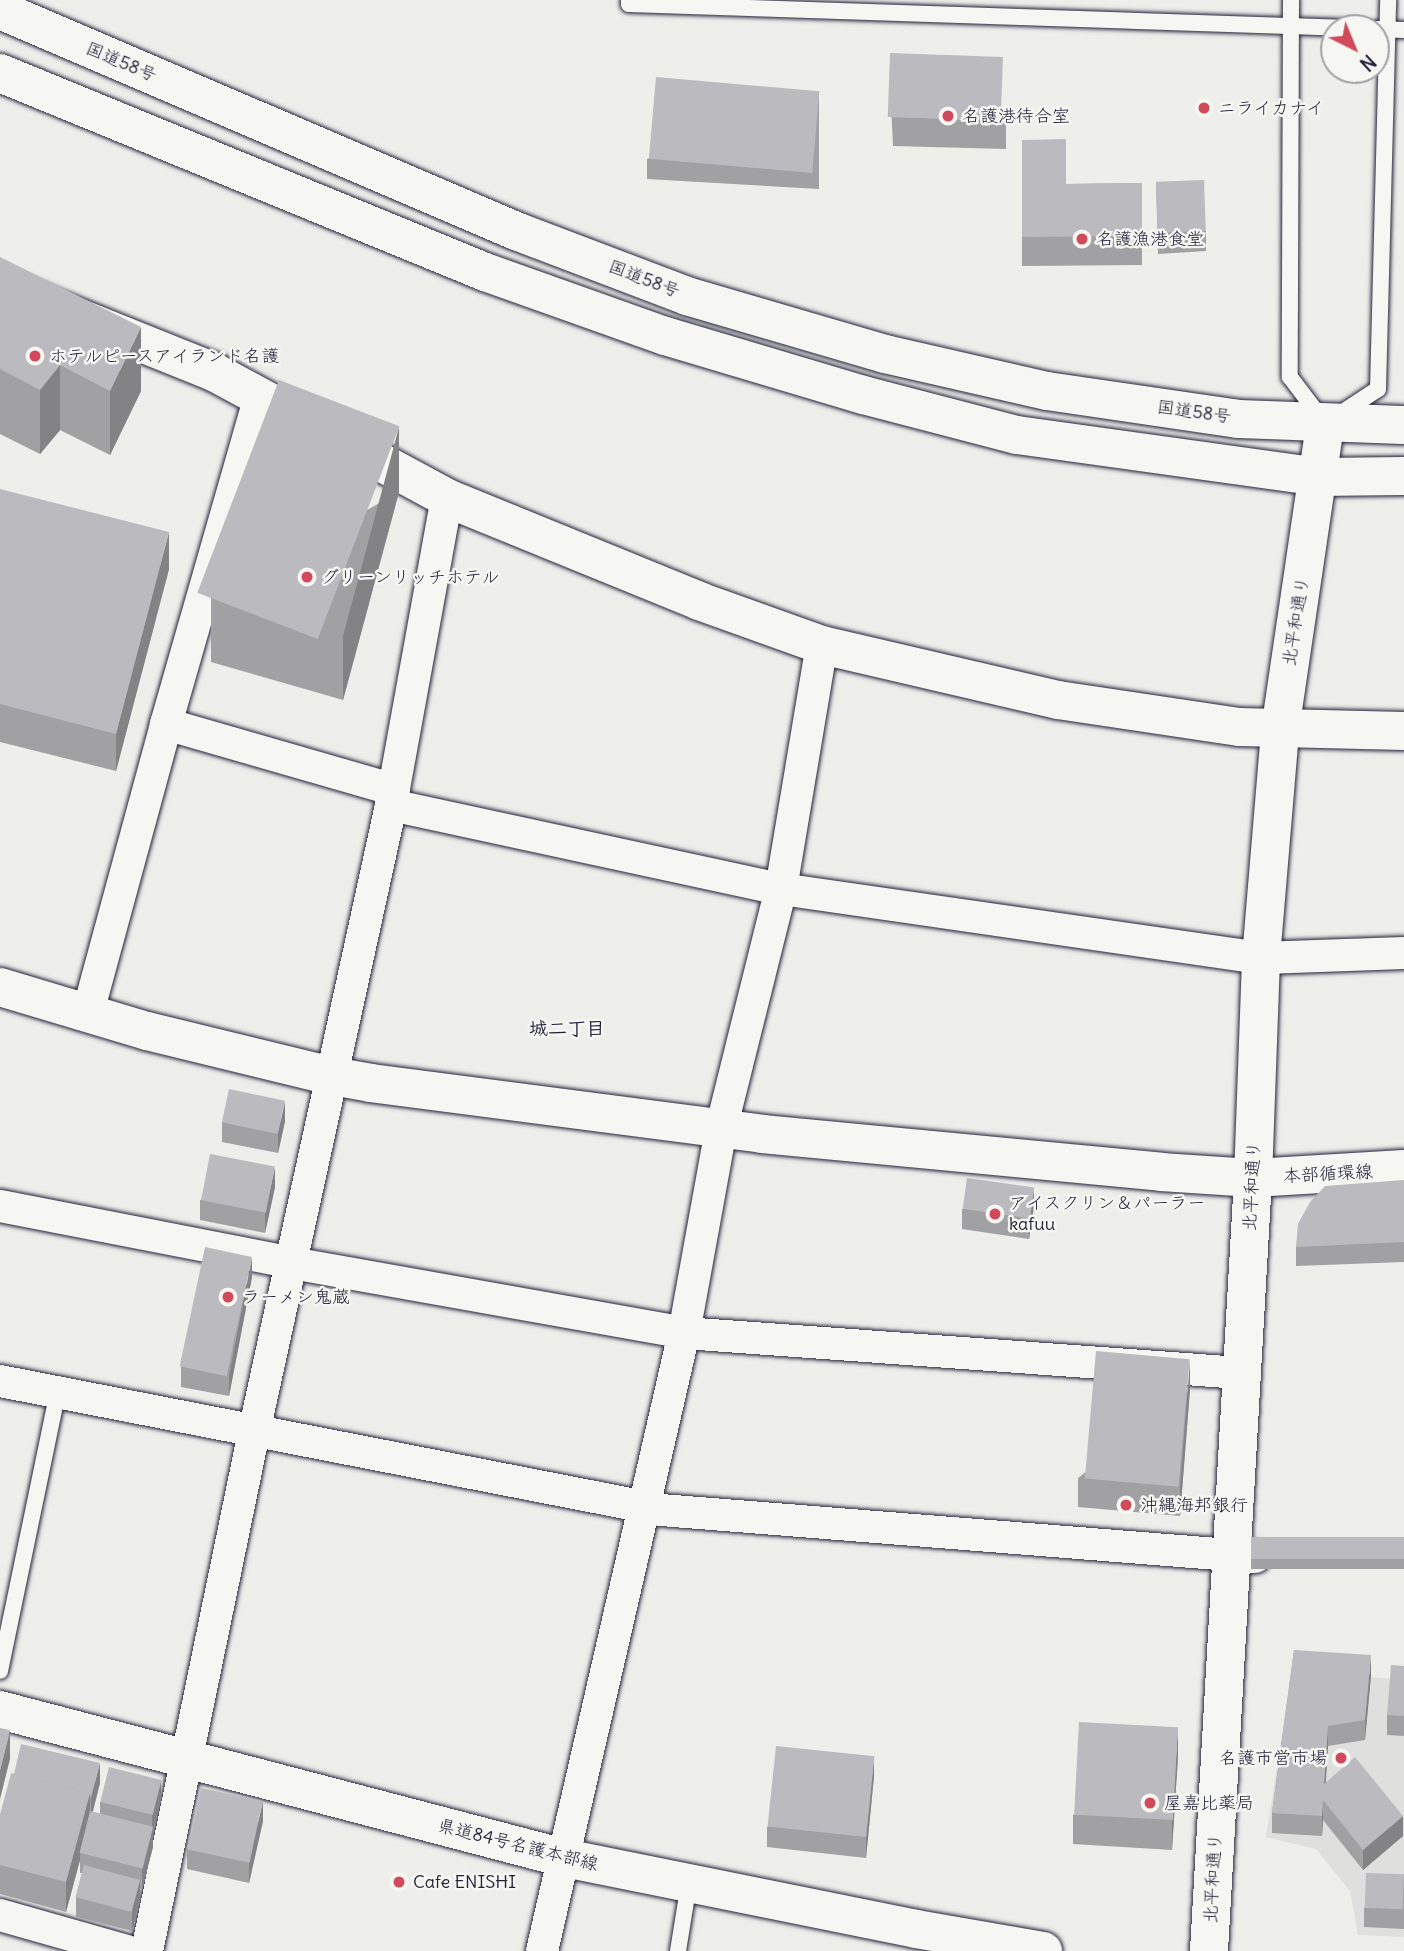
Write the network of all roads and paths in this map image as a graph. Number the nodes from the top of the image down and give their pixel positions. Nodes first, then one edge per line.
1 (1291, 0) edge
2 (629, 2) edge
3 (0, 10) edge
4 (1291, 27) junction
5 (1320, 28) edge
6 (0, 73) edge
7 (1387, 84) edge
8 (0, 286) edge
9 (259, 399) junction
10 (1325, 424) junction
11 (1404, 425) edge
12 (1404, 476) edge
13 (1318, 477) junction
14 (447, 498) junction
15 (822, 645) junction
16 (166, 724) junction
17 (1280, 730) junction
18 (1404, 731) edge
19 (392, 798) junction
20 (781, 889) junction
21 (1404, 953) edge
22 (1261, 958) junction
23 (0, 987) edge
24 (88, 1012) junction
25 (332, 1076) junction
26 (721, 1129) junction
27 (1404, 1169) edge
28 (1253, 1178) junction
29 (0, 1206) edge
30 (292, 1263) junction
31 (684, 1333) junction
32 (1241, 1373) junction
33 (0, 1381) edge
34 (58, 1392) junction
35 (254, 1432) junction
36 (642, 1507) junction
37 (1231, 1556) junction
38 (1287, 1558) edge
39 (0, 1671) edge
40 (0, 1710) edge
41 (187, 1760) junction
42 (564, 1858) junction
43 (689, 1883) junction
44 (0, 1915) edge
45 (916, 1940) edge
46 (127, 1951) edge
47 (147, 1951) edge
48 (542, 1951) edge
49 (678, 1951) edge
50 (1043, 1951) edge
51 (1209, 1951) edge

1 - 4 lane
2 - 4 lane
3 - 10 main road, 国道58号
4 - 5 lane
4 - 10 lane
6 - 13 main road
7 - 10 lane
8 - 9 main road
9 - 14 main road
9 - 16 street
10 - 11 main road, 国道58号
10 - 13 main road, 北平和通り
12 - 13 main road
13 - 17 main road, 北平和通り
14 - 15 main road
14 - 19 street
15 - 17 main road
15 - 20 street
16 - 19 street
16 - 24 street
17 - 18 main road
17 - 22 main road, 北平和通り
19 - 20 street
19 - 25 street
20 - 22 street
20 - 26 street
21 - 22 street
22 - 28 main road, 北平和通り
23 - 24 main road, 本部循環線
24 - 25 main road, 本部循環線
25 - 26 main road, 本部循環線
25 - 30 street
26 - 28 main road, 本部循環線
26 - 31 street
27 - 28 main road, 本部循環線
28 - 32 main road, 北平和通り
29 - 30 street
30 - 31 street
30 - 35 street
31 - 32 street
31 - 36 street
32 - 37 main road, 北平和通り
33 - 34 street
34 - 35 street
34 - 39 lane
35 - 36 street
35 - 41 street
36 - 37 street
36 - 42 street
37 - 38 street
37 - 51 main road, 北平和通り
40 - 41 main road, 県道84号名護本部線
41 - 42 main road, 県道84号名護本部線
41 - 47 street
42 - 43 main road, 県道84号名護本部線
42 - 48 street
43 - 45 main road, 県道84号名護本部線
43 - 49 lane
44 - 46 street
45 - 50 main road, 県道84号名護本部線

